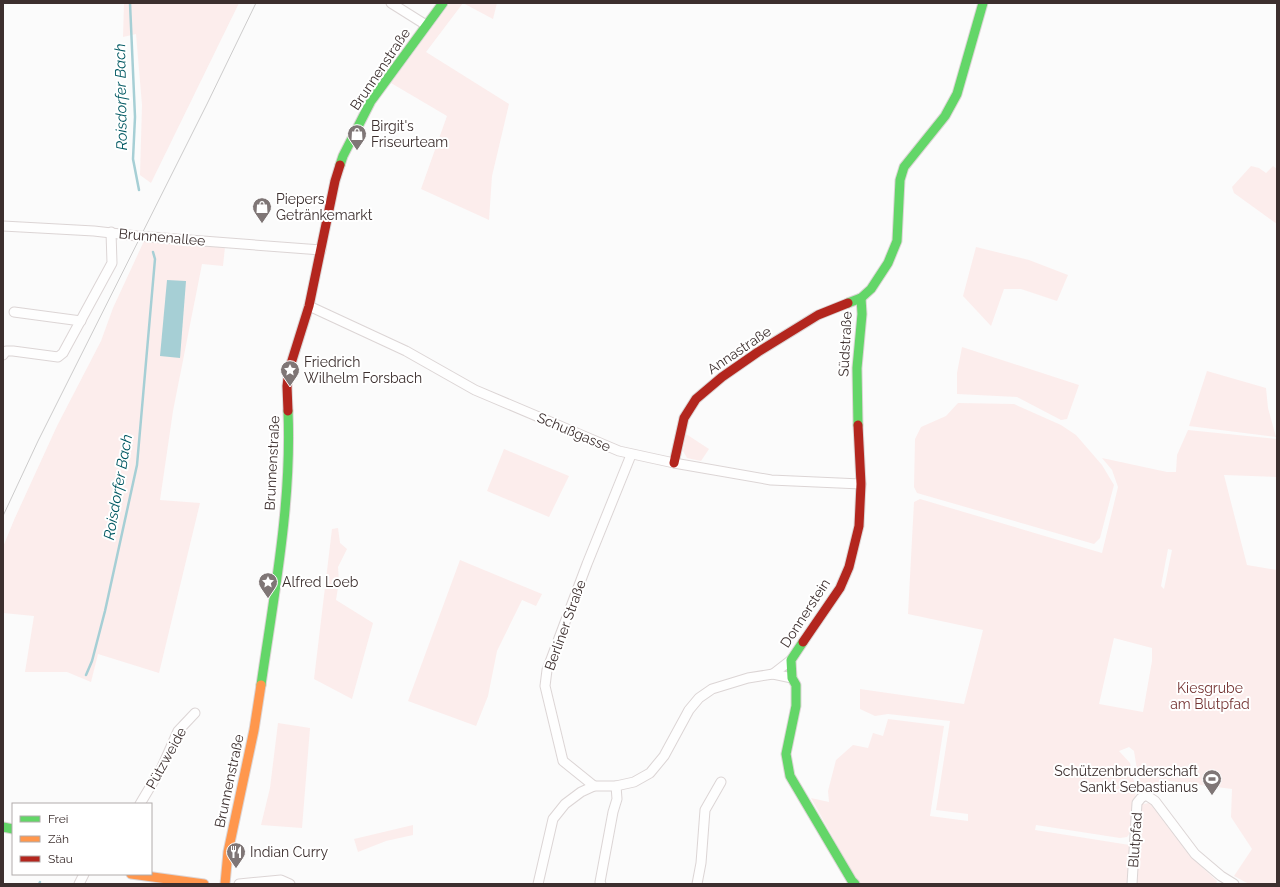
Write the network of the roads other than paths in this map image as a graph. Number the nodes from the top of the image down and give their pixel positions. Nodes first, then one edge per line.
1 (391, 3) edge
2 (443, 3) edge
3 (983, 3) edge
4 (426, 25) junction
5 (3, 226) edge
6 (111, 232) junction
7 (321, 250) junction
8 (861, 298) junction
9 (309, 306) junction
10 (14, 312) dead end
11 (81, 321) junction
12 (3, 355) edge
13 (631, 454) junction
14 (674, 463) junction
15 (861, 484) junction
16 (791, 660) junction
17 (773, 674) junction
18 (792, 678) junction
19 (195, 713) dead end
20 (721, 782) dead end
21 (594, 786) junction
22 (616, 786) junction
23 (141, 803) edge
24 (83, 875) edge
25 (138, 875) edge
26 (78, 884) edge
27 (204, 884) edge
28 (224, 884) edge
29 (238, 884) edge
30 (290, 884) edge
31 (538, 884) edge
32 (601, 884) edge
33 (697, 884) edge
34 (855, 884) edge
35 (1132, 884) edge
36 (1234, 884) edge

1 - 4 street
2 - 4 street, Brunnenstraße
3 - 8 street, Südstraße
4 - 7 street, Brunnenstraße
5 - 6 street, Brunnenallee
6 - 7 street, Brunnenallee
6 - 11 street
7 - 9 street, Brunnenstraße
8 - 14 street, Annastraße
8 - 15 street, Südstraße
9 - 13 street, Schußgasse
9 - 28 street, Brunnenstraße
10 - 11 street
11 - 12 street
13 - 14 street, Schußgasse
13 - 21 street, Berliner Straße
14 - 15 street, Schußgasse
15 - 16 street, Donnerstein
16 - 17 street
16 - 18 street, Donnerstein
17 - 18 street
17 - 22 street
18 - 34 street, Donnerstein
19 - 23 street, Pützweide
20 - 33 street
21 - 22 street
21 - 31 street
22 - 32 street
24 - 26 street
25 - 27 street
29 - 30 street
35 - 36 street, Blutpfad

